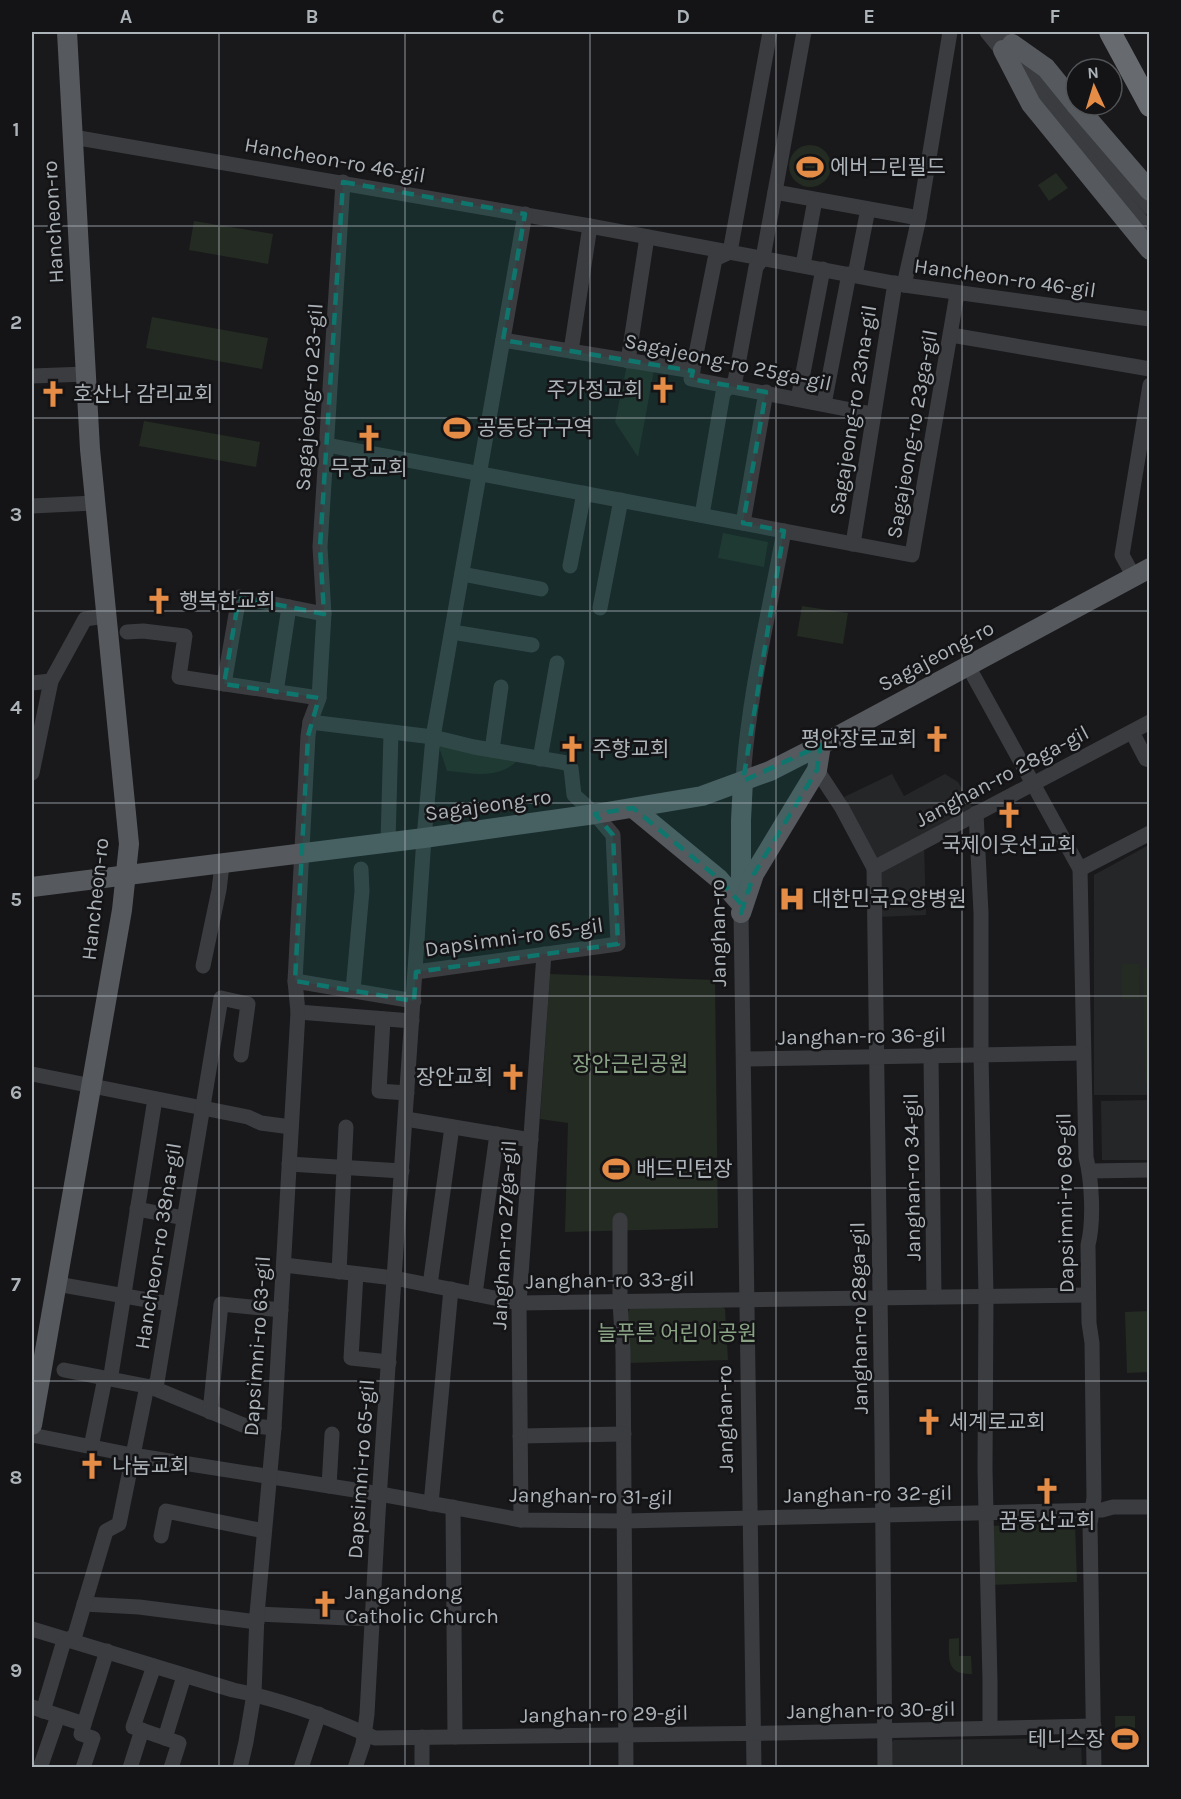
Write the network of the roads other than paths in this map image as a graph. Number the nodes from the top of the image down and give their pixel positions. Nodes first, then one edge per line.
1 (67, 32) edge
2 (770, 32) edge
3 (804, 32) edge
4 (950, 32) edge
5 (987, 32) edge
6 (1110, 32) edge
7 (1116, 32) edge
8 (1006, 42) edge
9 (1149, 76) edge
10 (1064, 90) edge
11 (1149, 105) edge
12 (1086, 117) edge
13 (73, 137) junction
14 (343, 182) junction
15 (1149, 191) edge
16 (775, 192) junction
17 (815, 200) junction
18 (1149, 208) edge
19 (868, 209) junction
20 (525, 214) junction
21 (919, 218) junction
22 (590, 226) junction
23 (1149, 231) edge
24 (647, 237) junction
25 (1149, 250) edge
26 (730, 252) junction
27 (764, 258) junction
28 (803, 265) junction
29 (823, 269) junction
30 (852, 274) junction
31 (900, 284) junction
32 (957, 294) junction
33 (1149, 319) edge
34 (951, 335) junction
35 (503, 340) junction
36 (571, 351) junction
37 (628, 361) junction
38 (1149, 369) edge
39 (693, 371) junction
40 (86, 374) junction
41 (32, 376) edge
42 (1149, 385) edge
43 (729, 386) junction
44 (766, 393) junction
45 (798, 399) junction
46 (824, 404) junction
47 (873, 414) junction
48 (327, 445) junction
49 (479, 474) junction
50 (584, 493) junction
51 (621, 500) junction
52 (94, 503) junction
53 (32, 506) edge
54 (702, 515) junction
55 (743, 523) junction
56 (784, 531) junction
57 (853, 544) junction
58 (570, 566) dead end
59 (1142, 572) edge
60 (462, 574) junction
61 (542, 590) dead end
62 (289, 607) junction
63 (600, 609) dead end
64 (324, 614) junction
65 (105, 616) junction
66 (126, 632) dead end
67 (452, 632) junction
68 (532, 645) dead end
69 (557, 663) dead end
70 (968, 666) junction
71 (51, 681) junction
72 (32, 683) edge
73 (224, 684) junction
74 (501, 687) dead end
75 (276, 692) junction
76 (319, 698) junction
77 (310, 722) junction
78 (1149, 722) edge
79 (1131, 732) junction
80 (391, 733) junction
81 (434, 737) junction
82 (821, 745) junction
83 (492, 750) junction
84 (540, 759) junction
85 (1149, 760) edge
86 (817, 770) junction
87 (32, 773) edge
88 (743, 781) junction
89 (1032, 784) junction
90 (633, 808) junction
91 (976, 813) junction
92 (595, 814) junction
93 (1149, 833) edge
94 (424, 838) junction
95 (388, 842) junction
96 (303, 853) junction
97 (222, 865) junction
98 (874, 868) junction
99 (361, 869) dead end
100 (1080, 869) junction
101 (126, 876) junction
102 (32, 887) edge
103 (741, 909) junction
104 (543, 954) junction
105 (203, 966) dead end
106 (416, 972) junction
107 (295, 981) junction
108 (353, 990) junction
109 (414, 1001) junction
110 (298, 1012) junction
111 (383, 1018) junction
112 (412, 1021) junction
113 (1083, 1053) junction
114 (241, 1055) dead end
115 (981, 1055) junction
116 (877, 1056) junction
117 (931, 1056) junction
118 (744, 1059) junction
119 (32, 1074) edge
120 (92, 1086) junction
121 (407, 1093) junction
122 (155, 1099) junction
123 (202, 1108) junction
124 (406, 1119) junction
125 (291, 1127) junction
126 (346, 1127) dead end
127 (452, 1127) junction
128 (497, 1134) junction
129 (531, 1140) junction
130 (289, 1164) junction
131 (344, 1168) junction
132 (1149, 1170) edge
133 (402, 1171) junction
134 (1089, 1171) junction
135 (137, 1209) junction
136 (184, 1218) junction
137 (620, 1220) dead end
138 (284, 1265) junction
139 (339, 1272) junction
140 (356, 1274) junction
141 (394, 1278) junction
142 (57, 1284) junction
143 (430, 1285) junction
144 (451, 1289) junction
145 (475, 1294) junction
146 (1088, 1294) junction
147 (124, 1295) junction
148 (986, 1296) junction
149 (880, 1297) junction
150 (934, 1297) junction
151 (747, 1300) junction
152 (620, 1302) junction
153 (519, 1303) junction
154 (170, 1304) junction
155 (281, 1310) junction
156 (38, 1352) edge
157 (389, 1362) junction
158 (64, 1370) dead end
159 (107, 1378) junction
160 (151, 1388) junction
161 (210, 1412) junction
162 (32, 1425) edge
163 (274, 1428) junction
164 (332, 1434) dead end
165 (624, 1434) junction
166 (32, 1435) edge
167 (520, 1436) junction
168 (91, 1447) junction
169 (132, 1455) junction
170 (269, 1477) junction
171 (329, 1486) junction
172 (380, 1494) junction
173 (431, 1504) junction
174 (1149, 1507) edge
175 (453, 1508) junction
176 (1097, 1510) junction
177 (986, 1512) junction
178 (883, 1515) junction
179 (1149, 1516) edge
180 (750, 1517) junction
181 (521, 1520) junction
182 (624, 1521) junction
183 (264, 1531) junction
184 (160, 1536) dead end
185 (84, 1604) junction
186 (257, 1618) junction
187 (372, 1619) junction
188 (32, 1629) edge
189 (69, 1639) junction
190 (107, 1651) junction
191 (153, 1666) junction
192 (184, 1676) junction
193 (254, 1694) junction
194 (37, 1709) edge
195 (319, 1714) junction
196 (58, 1716) junction
197 (84, 1724) junction
198 (1094, 1726) junction
199 (990, 1728) junction
200 (137, 1729) junction
201 (884, 1731) junction
202 (754, 1733) junction
203 (365, 1734) junction
204 (626, 1735) junction
205 (422, 1737) junction
206 (455, 1737) junction
207 (172, 1741) junction
208 (40, 1767) edge
209 (83, 1767) edge
210 (130, 1767) edge
211 (171, 1767) edge
212 (240, 1767) edge
213 (301, 1767) edge
214 (355, 1767) edge
215 (422, 1767) edge
216 (626, 1767) edge
217 (754, 1767) edge
218 (885, 1767) edge
219 (1094, 1767) edge

1 - 13 main road, Hancheon-ro
2 - 26 street
3 - 16 street
4 - 21 street, Sagajeong-ro 23na-gil
5 - 8 street
6 - 11 highway
7 - 9 highway
8 - 10 main road
8 - 18 street
8 - 23 street
8 - 25 main road
12 - 15 main road
13 - 14 street, Hancheon-ro 46-gil
13 - 40 main road, Hancheon-ro
14 - 20 street, Hancheon-ro 46-gil
14 - 48 street, Sagajeong-ro 23-gil
16 - 17 street
16 - 27 street
17 - 19 street
17 - 28 street
19 - 21 street
19 - 30 street
20 - 22 street, Hancheon-ro 46-gil
20 - 35 street, Dapsimni-ro 65-gil
21 - 31 street, Sagajeong-ro 23na-gil
22 - 24 street, Hancheon-ro 46-gil
22 - 36 street
24 - 26 street, Hancheon-ro 46-gil
24 - 37 street
26 - 27 street, Hancheon-ro 46-gil
26 - 39 street
27 - 28 street, Hancheon-ro 46-gil
27 - 43 street
28 - 29 street, Hancheon-ro 46-gil
29 - 30 street, Hancheon-ro 46-gil
29 - 45 street
30 - 31 street, Hancheon-ro 46-gil
30 - 46 street
31 - 32 street, Hancheon-ro 46-gil
31 - 47 street, Sagajeong-ro 23na-gil
32 - 33 street, Hancheon-ro 46-gil
32 - 34 street, Sagajeong-ro 23ga-gil
34 - 38 street
34 - 57 street, Sagajeong-ro 23ga-gil
35 - 36 street, Sagajeong-ro 25ga-gil
35 - 49 street, Dapsimni-ro 65-gil
36 - 37 street, Sagajeong-ro 25ga-gil
37 - 39 street, Sagajeong-ro 25ga-gil
39 - 43 street, Sagajeong-ro 25ga-gil
40 - 41 street
40 - 52 main road, Hancheon-ro
42 - 59 street
43 - 44 street, Sagajeong-ro 25ga-gil
43 - 54 street
44 - 45 street, Sagajeong-ro 25ga-gil
44 - 55 street
45 - 46 street, Sagajeong-ro 25ga-gil
46 - 47 street, Sagajeong-ro 25ga-gil
47 - 57 street, Sagajeong-ro 23na-gil
48 - 49 street, Sagajeong-ro 23ga-gil
48 - 64 street, Sagajeong-ro 23-gil
49 - 50 street, Sagajeong-ro 23ga-gil
49 - 60 street, Dapsimni-ro 65-gil
50 - 51 street, Sagajeong-ro 23ga-gil
50 - 58 street
51 - 54 street, Sagajeong-ro 23ga-gil
51 - 63 street
52 - 53 street
52 - 65 main road, Hancheon-ro
54 - 55 street, Sagajeong-ro 23ga-gil
55 - 56 street, Sagajeong-ro 23ga-gil
56 - 57 street, Sagajeong-ro 23ga-gil
56 - 88 street
59 - 70 main road, Sagajeong-ro
60 - 61 street
60 - 67 street, Dapsimni-ro 65-gil
62 - 64 street
62 - 73 street
62 - 75 street
64 - 76 street, Sagajeong-ro 23-gil
65 - 71 street
65 - 101 main road, Hancheon-ro
66 - 73 street
67 - 68 street
67 - 81 street, Dapsimni-ro 65-gil
69 - 84 street
70 - 82 main road, Sagajeong-ro
70 - 89 street, Dapsimni-ro 69-gil
71 - 72 street
71 - 87 street
73 - 75 street
74 - 83 street
75 - 76 street
76 - 77 street, Sagajeong-ro 23-gil
77 - 80 street
77 - 96 street, Sagajeong-ro 23-gil
78 - 79 street, Janghan-ro 28ga-gil
79 - 85 street
79 - 89 street, Janghan-ro 28ga-gil
80 - 81 street
80 - 95 street
81 - 83 street
81 - 94 street, Dapsimni-ro 65-gil
82 - 86 main road
82 - 88 main road, Sagajeong-ro
83 - 84 street
84 - 92 street
86 - 98 street, Janghan-ro 28ga-gil
86 - 103 main road
88 - 90 main road, Sagajeong-ro
88 - 103 main road, Janghan-ro
89 - 91 street, Janghan-ro 28ga-gil
89 - 100 street, Dapsimni-ro 69-gil
90 - 92 main road, Sagajeong-ro
90 - 103 main road
91 - 98 street, Janghan-ro 28ga-gil
91 - 115 street
92 - 94 main road, Sagajeong-ro
92 - 104 street, Dapsimni-ro 65-gil
93 - 100 street
94 - 95 main road, Sagajeong-ro
94 - 106 street, Dapsimni-ro 65-gil
95 - 96 main road, Sagajeong-ro
96 - 97 main road, Sagajeong-ro
96 - 107 street, Dapsimni-ro 63-gil
97 - 101 main road, Sagajeong-ro
97 - 105 street
98 - 116 street, Janghan-ro 28ga-gil
99 - 108 street
100 - 113 street, Dapsimni-ro 69-gil
101 - 102 main road, Sagajeong-ro
101 - 120 main road, Hancheon-ro
103 - 118 street, Janghan-ro
104 - 106 street, Dapsimni-ro 65-gil
104 - 129 street, Janghan-ro 27ga-gil
106 - 109 street, Dapsimni-ro 65-gil
107 - 108 street
107 - 110 street, Dapsimni-ro 63-gil
108 - 109 street
109 - 112 street, Dapsimni-ro 65-gil
110 - 111 street
110 - 125 street, Dapsimni-ro 63-gil
111 - 112 street
111 - 121 street
112 - 121 street, Dapsimni-ro 65-gil
113 - 115 street, Janghan-ro 36-gil
113 - 134 street, Dapsimni-ro 69-gil
114 - 123 street, Hancheon-ro 38na-gil
115 - 117 street, Janghan-ro 36-gil
115 - 148 street
116 - 117 street, Janghan-ro 36-gil
116 - 118 street, Janghan-ro 36-gil
116 - 149 street, Janghan-ro 28ga-gil
117 - 150 street, Janghan-ro 34-gil
118 - 151 street, Janghan-ro
119 - 120 street
120 - 122 street
120 - 142 main road, Hancheon-ro
121 - 124 street, Dapsimni-ro 65-gil
122 - 123 street
122 - 135 street
123 - 125 street
123 - 136 street, Hancheon-ro 38na-gil
124 - 127 street
124 - 133 street, Dapsimni-ro 65-gil
125 - 130 street, Dapsimni-ro 63-gil
126 - 131 street
127 - 128 street
127 - 143 street
128 - 129 street
128 - 145 street
129 - 153 street, Janghan-ro 27ga-gil
130 - 131 street
130 - 138 street, Dapsimni-ro 63-gil
131 - 133 street
131 - 139 street
132 - 134 street
133 - 141 street, Dapsimni-ro 65-gil
134 - 146 street, Dapsimni-ro 69-gil
135 - 136 street
135 - 147 street
136 - 154 street, Hancheon-ro 38na-gil
137 - 152 street
138 - 139 street, Janghan-ro 33-gil
138 - 155 street, Dapsimni-ro 63-gil
139 - 140 street, Janghan-ro 33-gil
140 - 141 street, Janghan-ro 33-gil
140 - 157 street
141 - 143 street, Janghan-ro 33-gil
141 - 157 street, Dapsimni-ro 65-gil
142 - 147 street
142 - 156 main road, Hancheon-ro
143 - 144 street, Janghan-ro 33-gil
144 - 145 street, Janghan-ro 33-gil
144 - 173 street
145 - 153 street, Janghan-ro 33-gil
146 - 148 street
146 - 176 street, Dapsimni-ro 69-gil
147 - 154 street
147 - 159 street
148 - 150 street
148 - 177 street
149 - 150 street
149 - 151 street
149 - 178 street, Janghan-ro 28ga-gil
151 - 152 street, Janghan-ro 33-gil
151 - 180 street, Janghan-ro
152 - 153 street, Janghan-ro 33-gil
152 - 165 street
153 - 167 street, Janghan-ro 27ga-gil
154 - 160 street, Hancheon-ro 38na-gil
155 - 161 street
155 - 163 street, Dapsimni-ro 63-gil
156 - 162 main road, Hancheon-ro
157 - 172 street, Dapsimni-ro 65-gil
158 - 159 street
159 - 160 street
159 - 168 street
160 - 161 street
160 - 169 street, Hancheon-ro 38na-gil
161 - 163 street
163 - 170 street, Dapsimni-ro 63-gil
164 - 171 street
165 - 167 street
165 - 182 street
166 - 168 street, Janghan-ro 31-gil
167 - 181 street, Janghan-ro 27ga-gil
168 - 169 street, Janghan-ro 31-gil
169 - 170 street, Janghan-ro 31-gil
169 - 185 street, Hancheon-ro 38na-gil
170 - 171 street, Janghan-ro 31-gil
170 - 183 street, Dapsimni-ro 63-gil
171 - 172 street, Janghan-ro 31-gil
172 - 173 street, Janghan-ro 31-gil
172 - 187 street, Dapsimni-ro 65-gil
173 - 175 street, Janghan-ro 31-gil
174 - 176 street, Janghan-ro 32-gil
175 - 181 street, Janghan-ro 31-gil
175 - 206 street
176 - 177 street, Janghan-ro 32-gil
176 - 179 street, Janghan-ro 32-gil
176 - 198 street, Dapsimni-ro 69-gil
177 - 178 street, Janghan-ro 32-gil
177 - 199 street
178 - 180 street, Janghan-ro 32-gil
178 - 201 street, Janghan-ro 28ga-gil
180 - 182 street, Janghan-ro 31-gil
180 - 202 street, Janghan-ro
181 - 182 street, Janghan-ro 31-gil
182 - 204 street
183 - 184 street
183 - 186 street, Dapsimni-ro 63-gil
185 - 186 street
185 - 189 street
186 - 187 street
186 - 193 street, Dapsimni-ro 63-gil
187 - 203 street, Dapsimni-ro 65-gil
188 - 189 street, Janghan-ro 29-gil
189 - 190 street, Janghan-ro 29-gil
189 - 194 street
190 - 191 street, Janghan-ro 29-gil
190 - 197 street
191 - 192 street, Janghan-ro 29-gil
191 - 200 street
192 - 193 street, Janghan-ro 29-gil
192 - 207 street
193 - 195 street, Janghan-ro 29-gil
193 - 212 street, Dapsimni-ro 63-gil
194 - 196 street
195 - 203 street, Janghan-ro 29-gil
195 - 213 street
196 - 197 street
196 - 208 street
197 - 209 street
198 - 199 street, Janghan-ro 30-gil
198 - 219 street, Dapsimni-ro 69-gil
199 - 201 street, Janghan-ro 30-gil
200 - 207 street
200 - 210 street
201 - 202 street, Janghan-ro 30-gil
201 - 218 street, Janghan-ro 28ga-gil
202 - 204 street, Janghan-ro 29-gil
202 - 217 street, Janghan-ro
203 - 205 street, Janghan-ro 29-gil
203 - 214 street, Dapsimni-ro 65-gil
204 - 206 street, Janghan-ro 29-gil
204 - 216 street
205 - 206 street, Janghan-ro 29-gil
205 - 215 street
207 - 211 street

